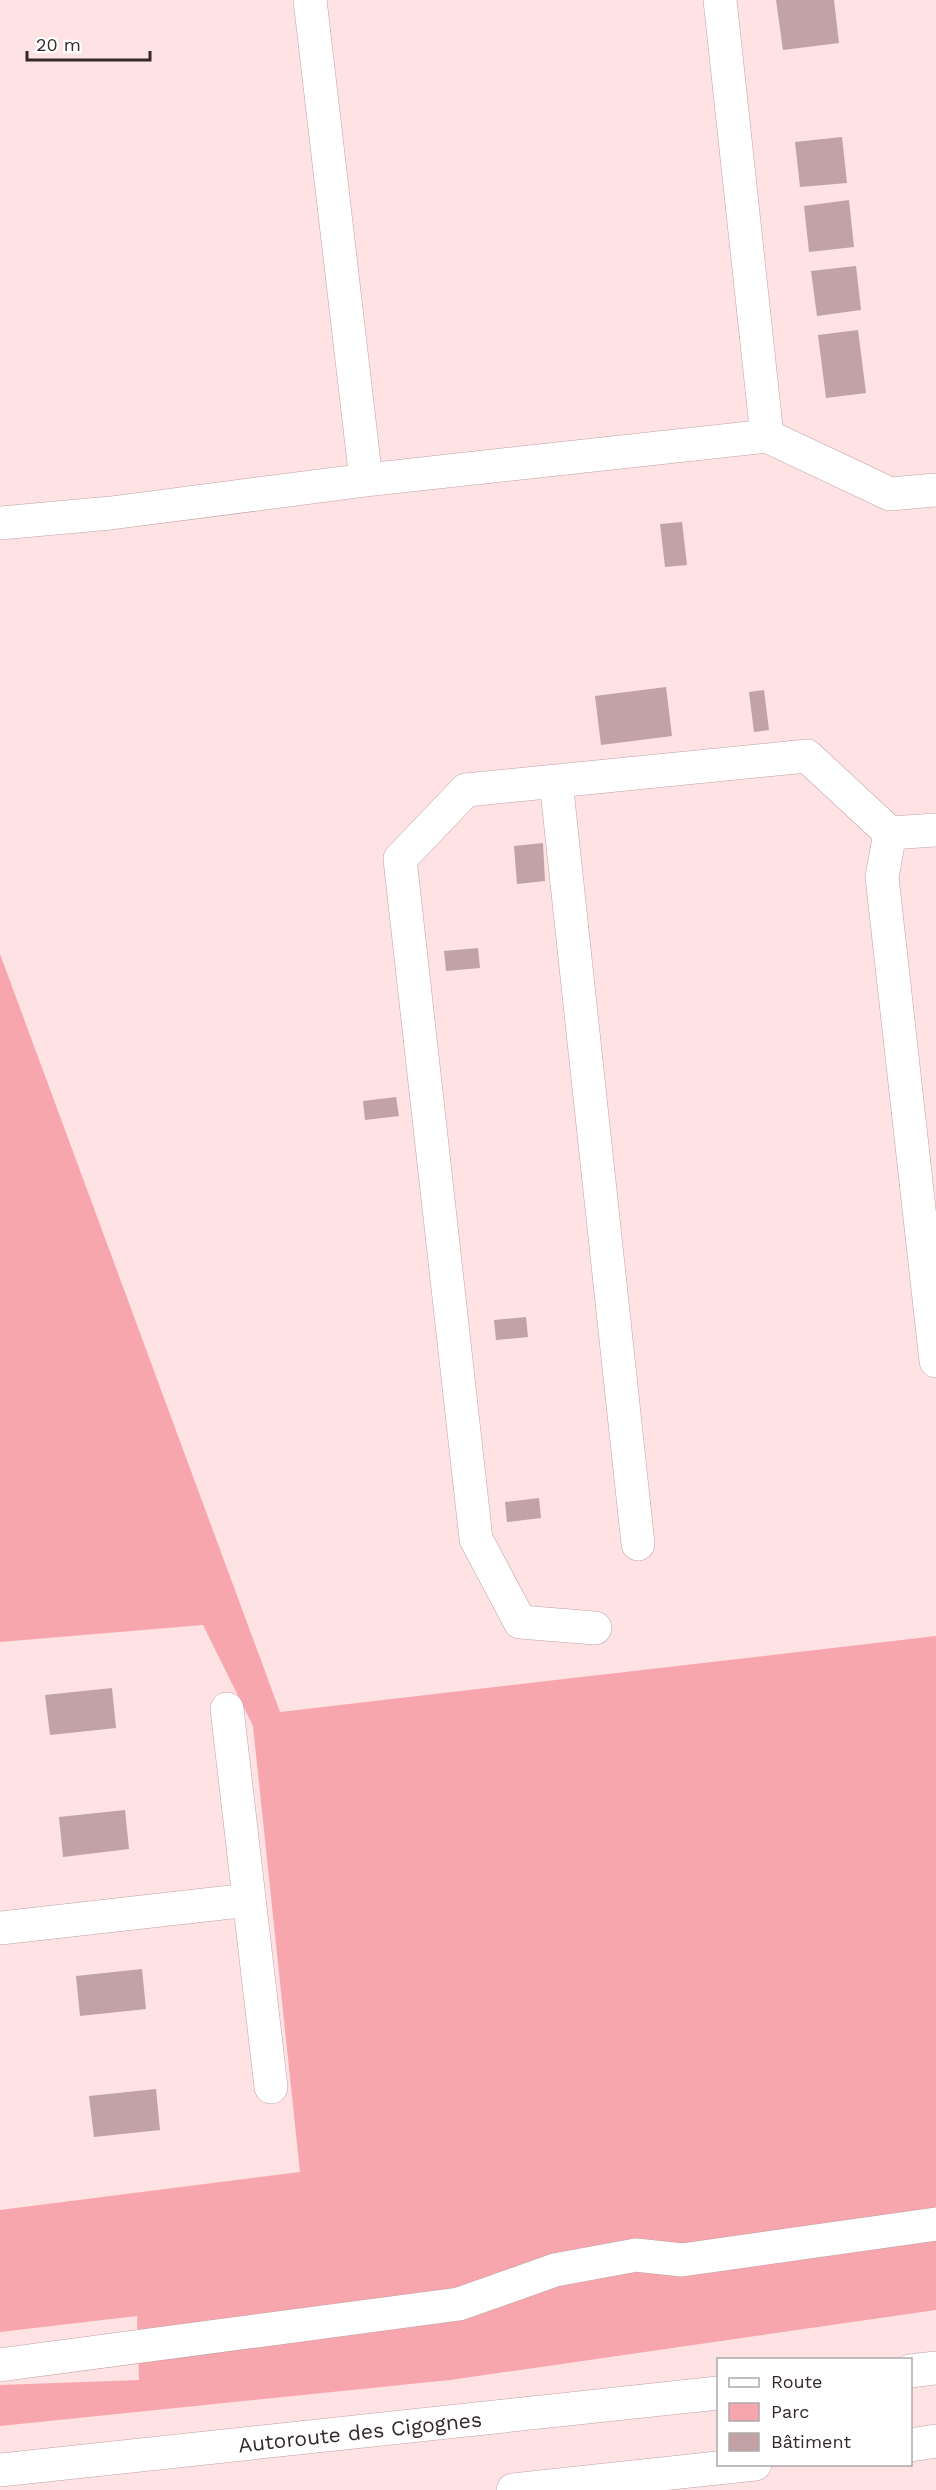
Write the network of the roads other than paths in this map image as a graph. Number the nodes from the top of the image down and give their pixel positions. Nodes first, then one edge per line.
1 (310, 0) edge
2 (720, 0) edge
3 (767, 436) junction
4 (366, 480) junction
5 (936, 490) edge
6 (0, 523) edge
7 (556, 781) junction
8 (936, 830) edge
9 (890, 833) junction
10 (936, 1361) edge
11 (638, 1544) dead end
12 (595, 1628) dead end
13 (227, 1709) dead end
14 (249, 1900) junction
15 (0, 1928) edge
16 (271, 2087) dead end
17 (936, 2224) edge
18 (0, 2365) edge
19 (936, 2368) edge
20 (912, 2371) edge
21 (717, 2393) edge
22 (936, 2441) edge
23 (912, 2445) edge
24 (736, 2466) edge
25 (0, 2470) edge
26 (513, 2490) edge

1 - 4 main road
2 - 3 main road
3 - 4 main road
3 - 5 main road
4 - 6 main road
7 - 9 main road
7 - 11 main road
7 - 12 main road
8 - 9 main road
9 - 10 main road
13 - 14 main road
14 - 15 main road
14 - 16 main road
17 - 18 main road
19 - 20 main road
21 - 25 main road, Autoroute des Cigognes
22 - 23 main road
24 - 26 main road

